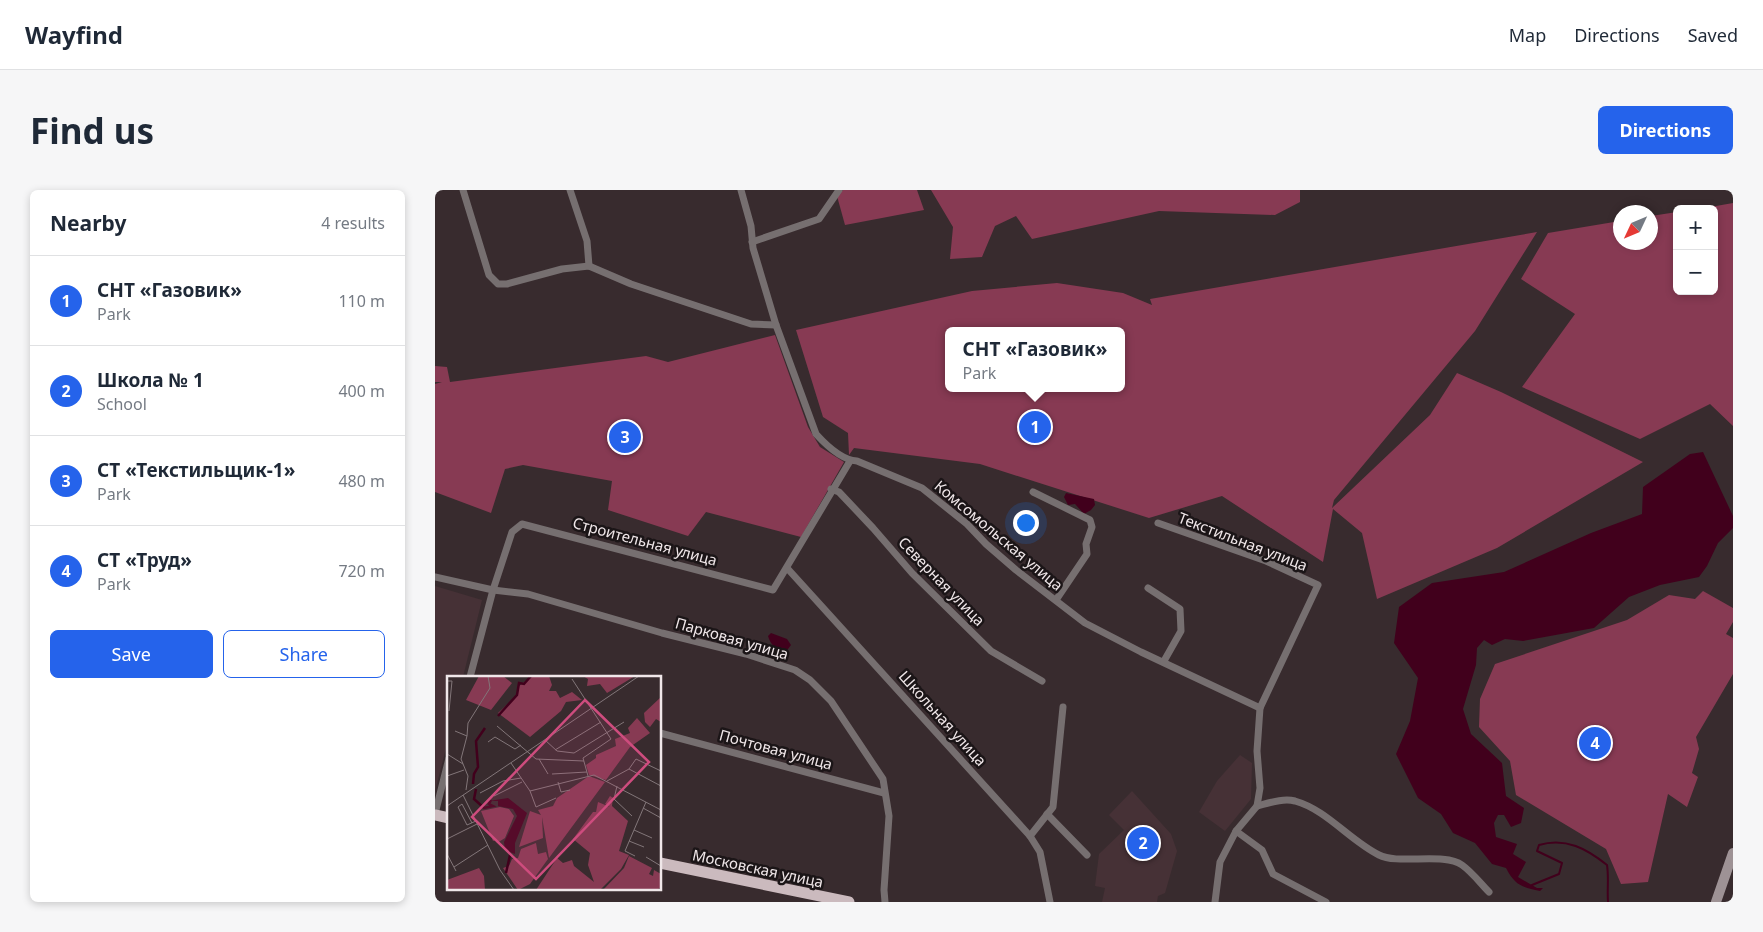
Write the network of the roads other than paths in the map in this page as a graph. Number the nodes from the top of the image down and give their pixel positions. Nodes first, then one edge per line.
1 (463, 190) edge
2 (570, 190) edge
3 (741, 190) edge
4 (839, 190) edge
5 (752, 242) junction
6 (589, 266) junction
7 (776, 325) junction
8 (849, 461) junction
9 (831, 489) junction
10 (1033, 492) dead end
11 (1158, 523) dead end
12 (787, 568) junction
13 (435, 577) edge
14 (1148, 588) dead end
15 (493, 590) junction
16 (1056, 600) junction
17 (1164, 662) junction
18 (470, 676) edge
19 (1042, 681) dead end
20 (1063, 707) dead end
21 (1260, 708) junction
22 (661, 733) edge
23 (447, 766) edge
24 (884, 793) junction
25 (1257, 806) junction
26 (435, 814) edge
27 (1047, 814) junction
28 (1236, 831) junction
29 (1030, 836) junction
30 (1087, 855) dead end
31 (1733, 855) edge
32 (661, 863) edge
33 (1489, 892) dead end
34 (849, 902) edge
35 (885, 902) edge
36 (1050, 902) edge
37 (1215, 902) edge
38 (1326, 902) edge
39 (1716, 902) edge

1 - 6 street
2 - 6 street
3 - 5 street, Комсомольская улица
4 - 5 street
5 - 7 street, Комсомольская улица
6 - 7 street
7 - 8 street, Комсомольская улица
8 - 9 street
8 - 16 street, Комсомольская улица
9 - 12 street
9 - 19 street, Северная улица
10 - 16 street
11 - 21 street, Текстильная улица
12 - 15 street, Строительная улица
12 - 29 street, Школьная улица
13 - 15 street, Парковая улица
14 - 17 street
15 - 18 street
15 - 24 street, Парковая улица
16 - 17 street, Комсомольская улица
17 - 21 street, Комсомольская улица
20 - 27 street
21 - 25 street
22 - 24 street, Почтовая улица
23 - 26 street
24 - 35 street, Парковая улица
25 - 28 street
25 - 33 street
27 - 29 street
27 - 30 street
28 - 37 street
28 - 38 street
29 - 36 street, Школьная улица
31 - 39 main road
32 - 34 highway, Московская улица

